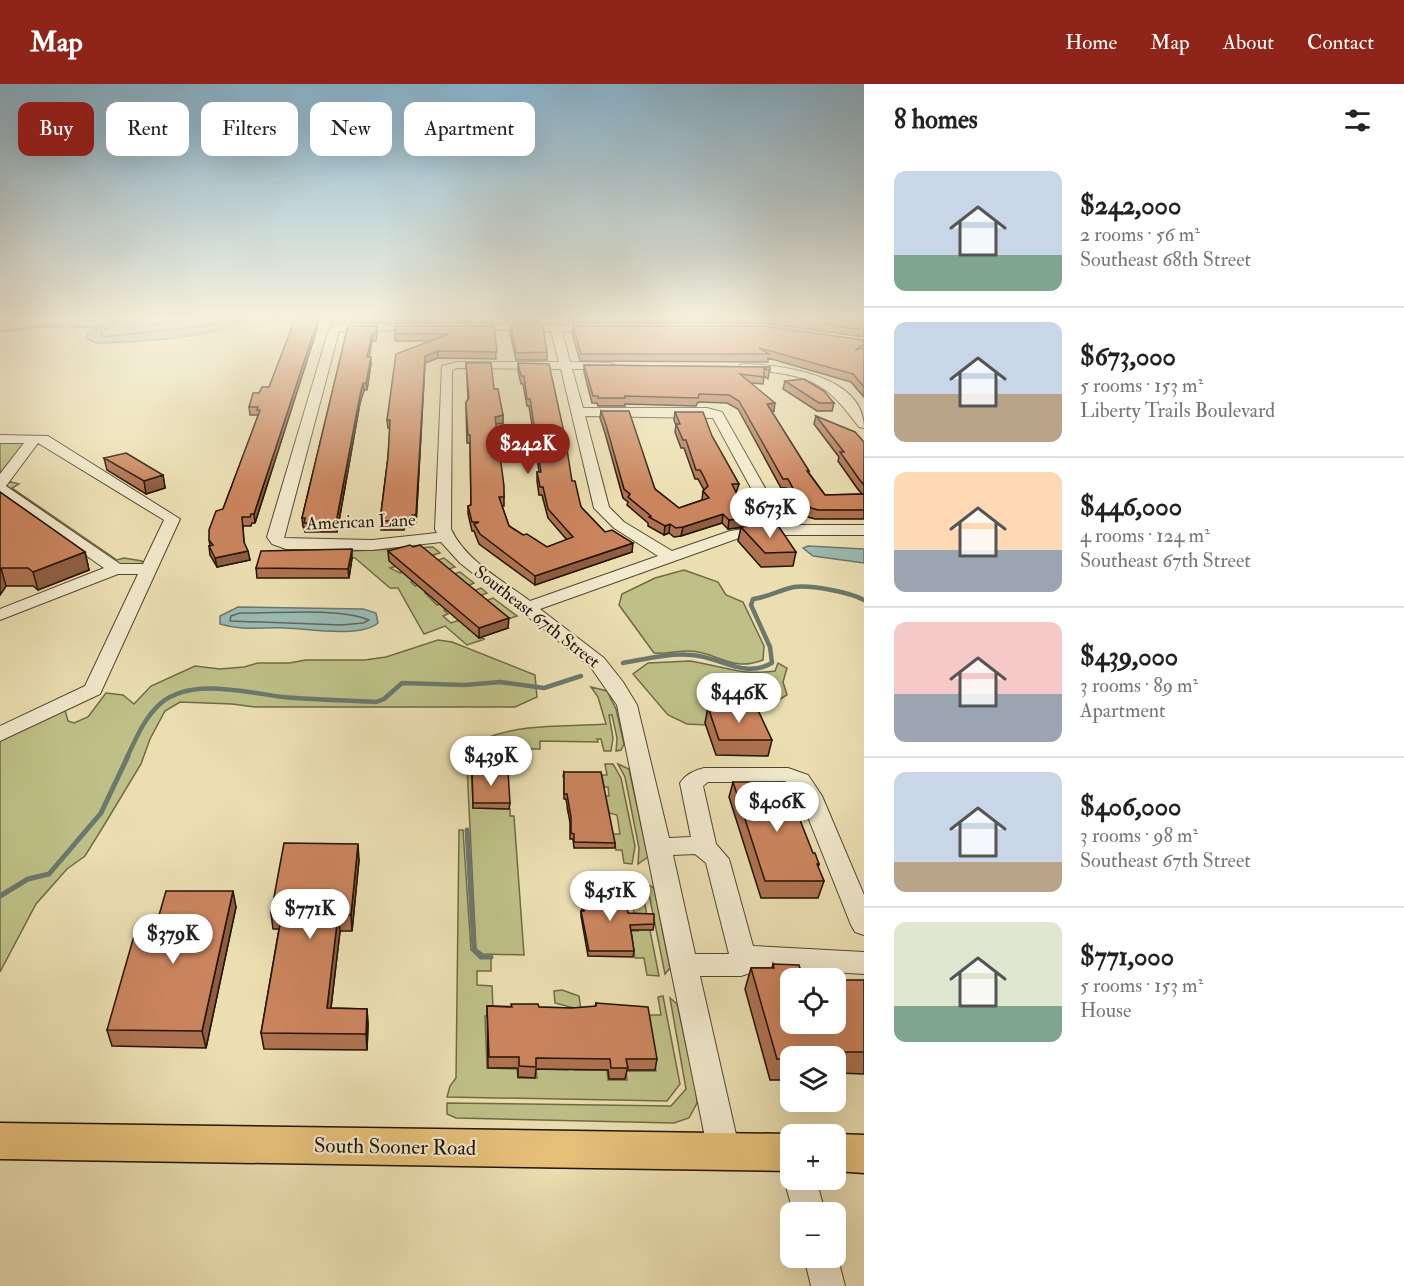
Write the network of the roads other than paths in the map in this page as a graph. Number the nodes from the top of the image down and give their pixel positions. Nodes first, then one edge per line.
1 (321, 374) edge
2 (444, 374) edge
3 (568, 374) edge
4 (793, 374) edge
5 (577, 412) junction
6 (864, 424) edge
7 (0, 439) edge
8 (34, 440) junction
9 (0, 486) edge
10 (781, 530) junction
11 (864, 530) edge
12 (446, 537) junction
13 (669, 556) junction
14 (116, 569) junction
15 (149, 569) junction
16 (527, 608) junction
17 (0, 615) edge
18 (0, 734) edge
19 (660, 847) junction
20 (705, 848) junction
21 (864, 925) edge
22 (743, 956) junction
23 (864, 963) edge
24 (686, 965) junction
25 (0, 1141) edge
26 (724, 1152) junction
27 (780, 1153) edge
28 (846, 1154) edge
29 (864, 1154) edge
30 (824, 1268) edge
31 (828, 1286) edge

1 - 12 street, American Lane
2 - 12 street
3 - 5 street
4 - 6 street
5 - 10 street
5 - 13 street
7 - 8 street
8 - 9 street
8 - 15 street
9 - 14 street
10 - 11 street
10 - 13 street
12 - 16 street, Southeast 67th Street
13 - 16 street
14 - 15 street
14 - 17 street
15 - 18 street
16 - 19 street, Southeast 67th Street
19 - 20 street
19 - 24 street, Southeast 67th Street
20 - 21 street
20 - 22 street
22 - 23 street
22 - 24 street
24 - 26 street, Southeast 67th Street
25 - 26 main road, South Sooner Road
26 - 27 main road, South Sooner Road
28 - 29 main road
30 - 31 street

